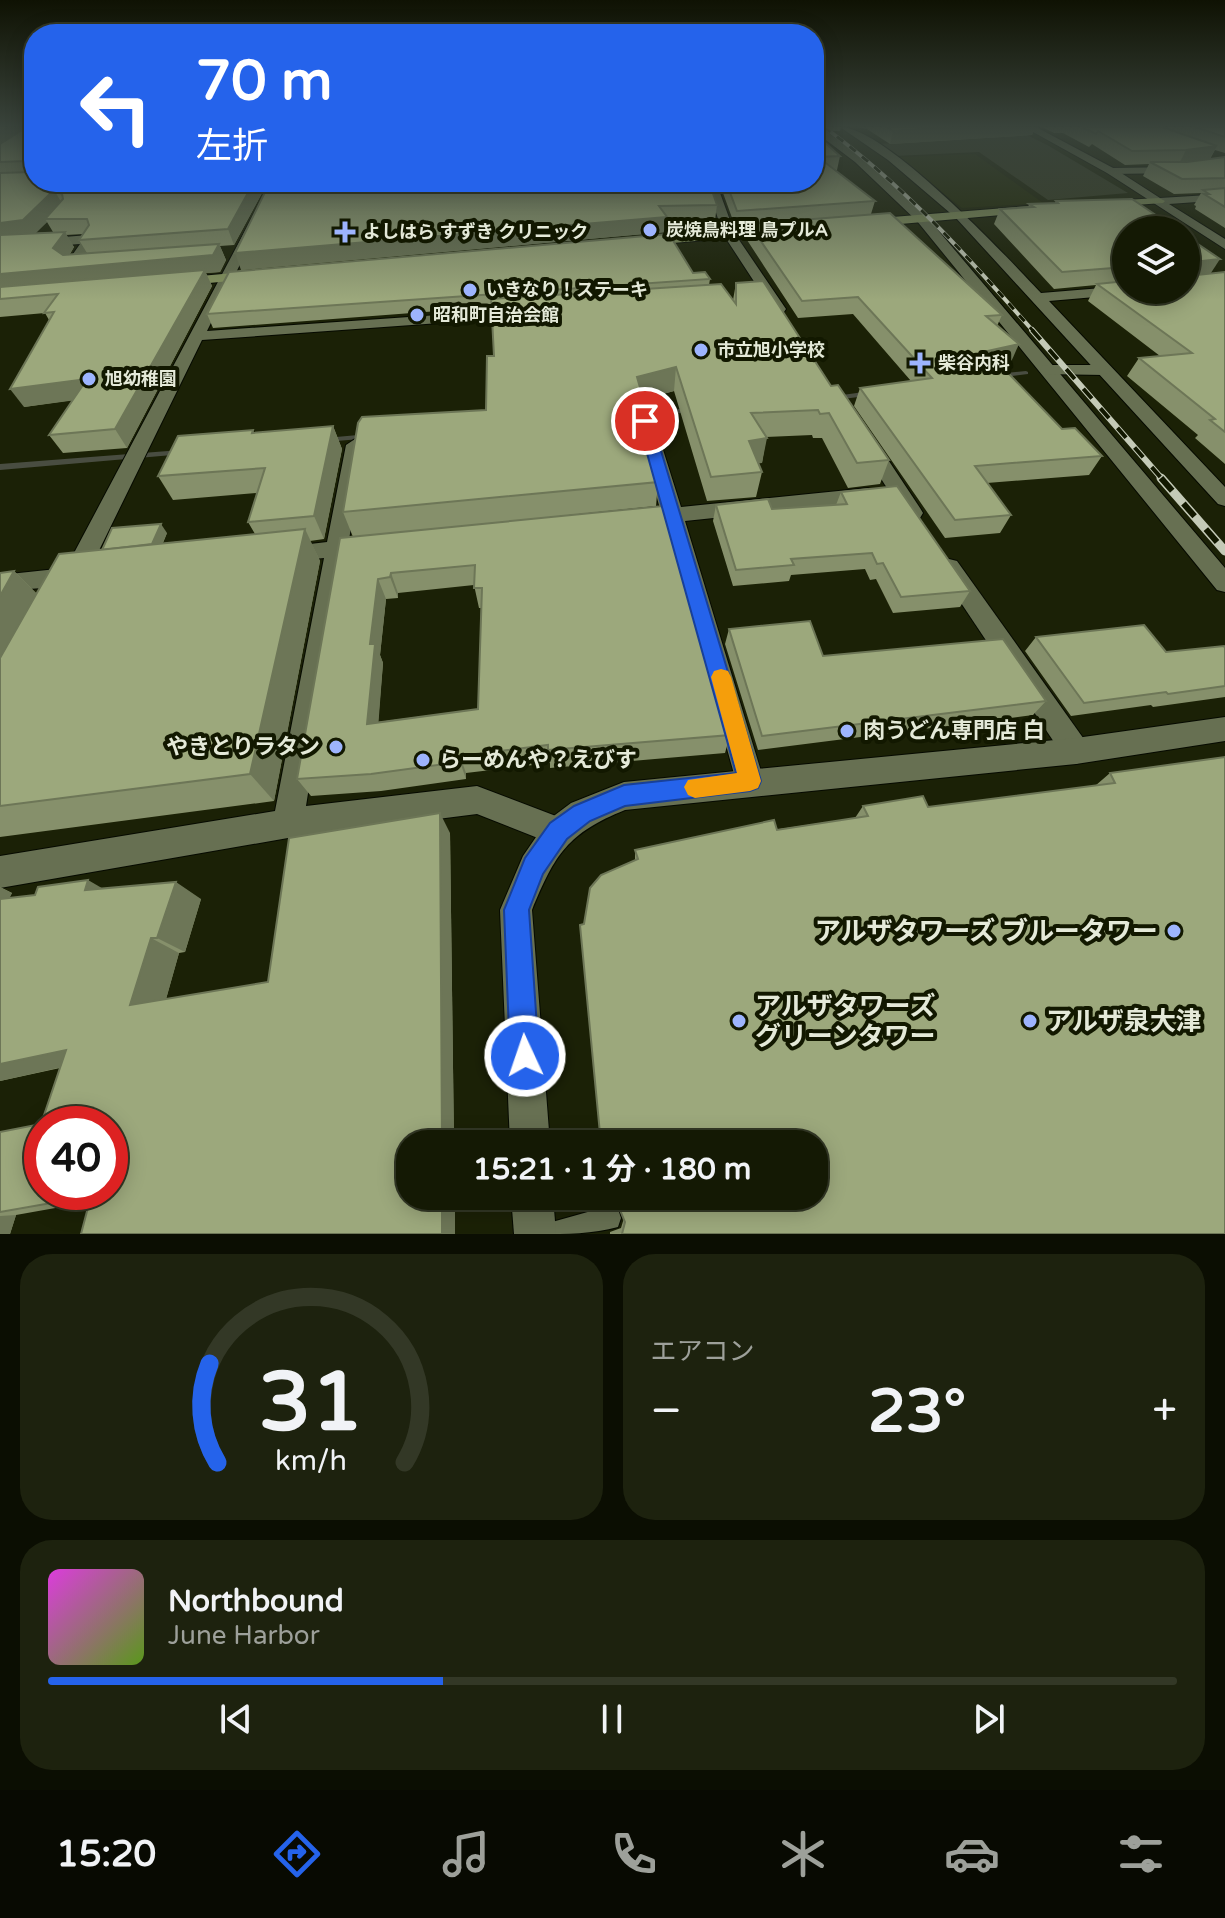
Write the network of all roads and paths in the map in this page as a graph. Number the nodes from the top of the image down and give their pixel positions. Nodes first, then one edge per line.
1 (885, 185) edge
2 (924, 185) edge
3 (1133, 185) edge
4 (271, 192) edge
5 (714, 192) edge
6 (1222, 199) edge
7 (1159, 201) junction
8 (1091, 206) edge
9 (1048, 209) edge
10 (960, 215) junction
11 (921, 218) junction
12 (847, 224) edge
13 (788, 229) edge
14 (729, 234) junction
15 (618, 244) edge
16 (1225, 245) edge
17 (0, 246) edge
18 (240, 252) junction
19 (225, 253) dead end
20 (104, 262) edge
21 (274, 274) edge
22 (228, 278) junction
23 (167, 283) edge
24 (1112, 292) edge
25 (1037, 298) junction
26 (532, 312) edge
27 (786, 319) edge
28 (198, 336) junction
29 (1048, 370) junction
30 (1104, 370) junction
31 (645, 421) dead end
32 (860, 431) edge
33 (355, 445) edge
34 (898, 492) junction
35 (1222, 492) edge
36 (674, 515) junction
37 (612, 521) edge
38 (397, 543) edge
39 (335, 549) junction
40 (258, 557) edge
41 (105, 572) edge
42 (74, 575) junction
43 (0, 583) edge
44 (1225, 584) edge
45 (60, 602) edge
46 (1225, 729) edge
47 (1076, 751) junction
48 (750, 781) junction
49 (288, 823) junction
50 (558, 831) junction
51 (0, 872) edge
52 (529, 1130) edge
53 (533, 1210) edge
54 (609, 1218) edge
55 (535, 1234) edge
56 (552, 1234) edge

1 - 11 street
2 - 10 street
3 - 7 street
4 - 18 street
5 - 14 street
6 - 7 street
7 - 8 main road
7 - 16 street
9 - 10 main road
10 - 11 main road
10 - 25 street
11 - 12 main road
11 - 29 street
13 - 14 main road
14 - 15 main road
14 - 27 street
17 - 20 street
18 - 19 street
18 - 22 street
21 - 22 main road
22 - 23 main road
22 - 28 street
24 - 25 street
25 - 30 street
26 - 28 street
28 - 42 street
29 - 30 street
29 - 44 street
30 - 35 street
31 - 36 street
32 - 34 street
33 - 39 street
34 - 36 street
34 - 47 street
36 - 37 street
36 - 48 street
38 - 39 street
39 - 40 street
39 - 49 street
41 - 42 street
42 - 43 street
42 - 45 street
46 - 47 street
47 - 48 street
48 - 50 street
49 - 50 street
49 - 51 street
50 - 52 street
53 - 55 street
54 - 56 lane

